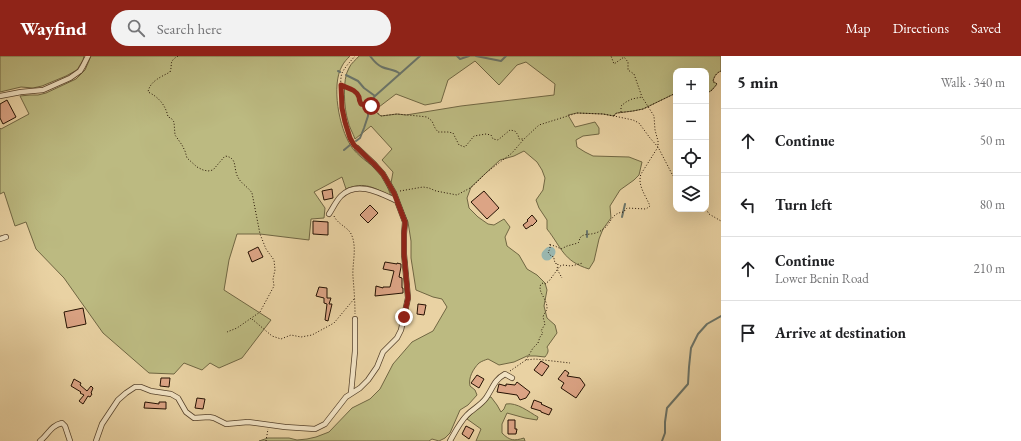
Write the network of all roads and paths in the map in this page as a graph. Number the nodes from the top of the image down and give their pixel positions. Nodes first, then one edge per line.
1 (88, 56) edge
2 (178, 56) edge
3 (355, 56) edge
4 (611, 56) edge
5 (721, 72) edge
6 (341, 85) junction
7 (709, 93) edge
8 (673, 94) edge
9 (0, 96) edge
10 (642, 97) junction
11 (649, 106) junction
12 (621, 113) junction
13 (614, 116) junction
14 (524, 139) junction
15 (658, 147) junction
16 (357, 148) joint
17 (673, 176) edge
18 (394, 193) junction
19 (397, 201) junction
20 (330, 212) joint
21 (708, 212) edge
22 (721, 221) edge
23 (6, 237) dead end
24 (0, 239) edge
25 (582, 263) dead end
26 (558, 270) junction
27 (562, 278) dead end
28 (354, 299) junction
29 (252, 318) junction
30 (355, 319) joint
31 (227, 332) dead end
32 (526, 360) junction
33 (570, 363) dead end
34 (505, 374) junction
35 (512, 378) dead end
36 (351, 393) junction
37 (269, 425) junction
38 (40, 441) edge
39 (70, 441) edge
40 (96, 441) edge
41 (266, 441) edge
42 (450, 441) edge

1 - 9 street
2 - 29 path
3 - 6 path
4 - 10 path
5 - 7 path
6 - 14 path
6 - 16 path
8 - 11 path
10 - 11 path
10 - 12 path
11 - 12 path
11 - 15 path
12 - 13 path
13 - 14 path
13 - 15 path
14 - 18 path
15 - 17 path
15 - 26 path
16 - 18 street
18 - 19 street
19 - 20 street
19 - 36 street
20 - 28 path
21 - 22 path
23 - 24 street
25 - 26 path
26 - 27 path
26 - 32 path
28 - 29 path
28 - 30 path
29 - 31 path
30 - 36 street
32 - 33 path
32 - 34 path
34 - 35 street
34 - 42 street
36 - 37 street
37 - 40 street
37 - 41 path
38 - 39 street

